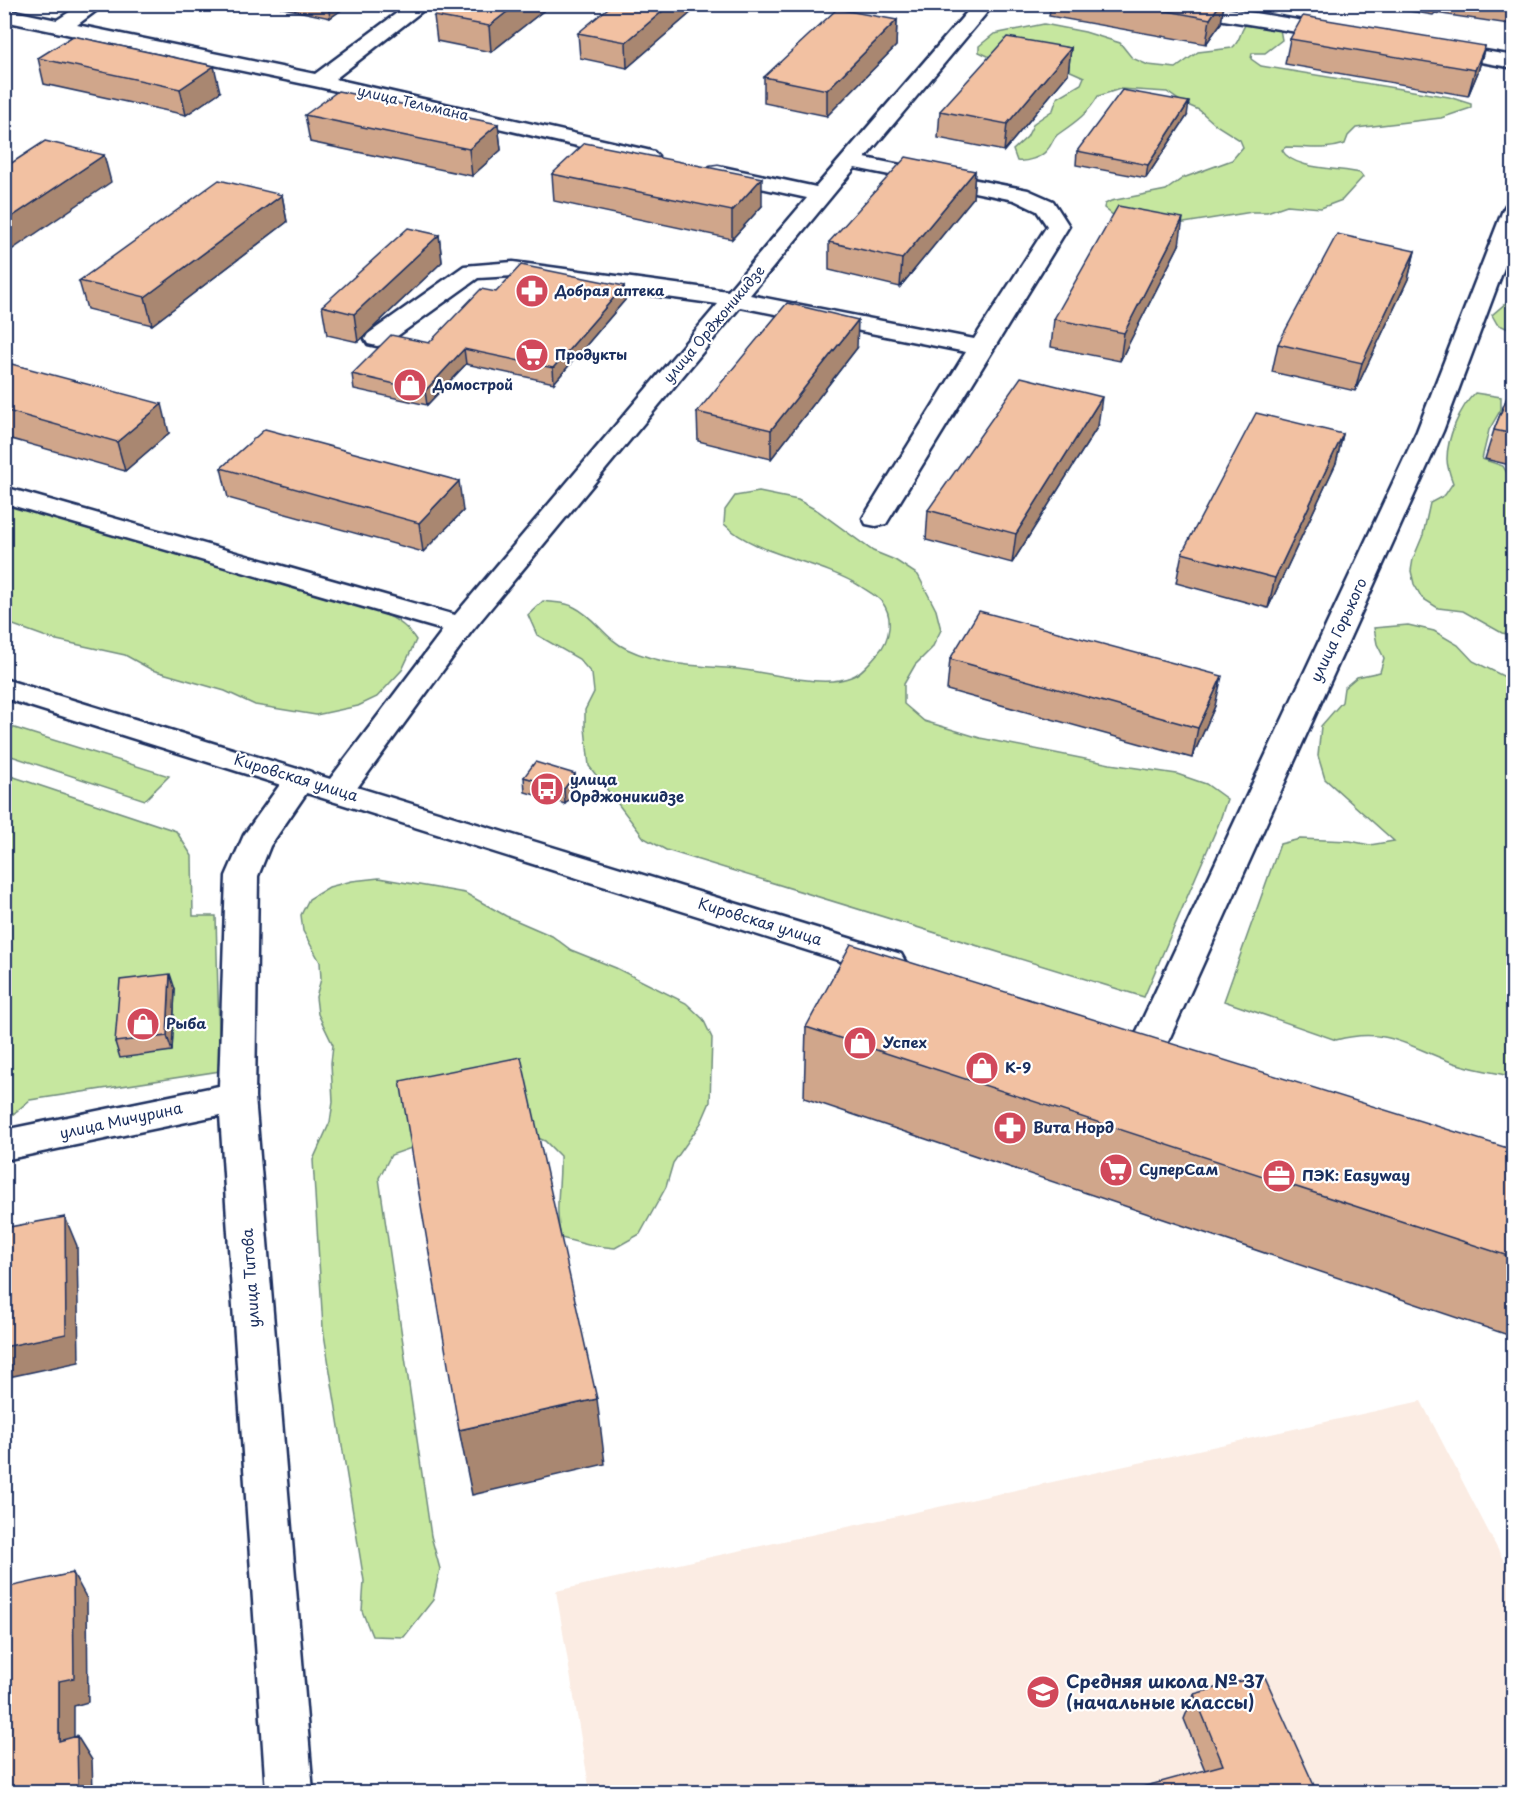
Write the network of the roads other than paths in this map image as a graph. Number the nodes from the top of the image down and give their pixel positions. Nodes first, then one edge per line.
1 (96, 4) edge
2 (422, 4) edge
3 (985, 4) edge
4 (1162, 4) edge
5 (4, 15) edge
6 (60, 27) junction
7 (1361, 37) edge
8 (1420, 46) edge
9 (1514, 62) edge
10 (319, 81) junction
11 (672, 161) edge
12 (850, 161) junction
13 (694, 167) edge
14 (821, 195) junction
15 (1514, 210) edge
16 (1508, 239) edge
17 (735, 299) junction
18 (377, 339) dead end
19 (981, 348) junction
20 (4, 495) edge
21 (876, 518) dead end
22 (461, 626) junction
23 (4, 688) edge
24 (300, 779) junction
25 (338, 791) junction
26 (920, 973) edge
27 (1115, 1033) edge
28 (1149, 1044) junction
29 (1183, 1055) edge
30 (237, 1097) junction
31 (4, 1145) edge
32 (289, 1792) edge

1 - 6 street
2 - 10 street
3 - 12 street, улица Орджоникидзе
4 - 7 street
5 - 6 street, улица Тельмана
6 - 10 street, улица Тельмана
8 - 9 street
10 - 11 street, улица Тельмана
12 - 14 street, улица Орджоникидзе
12 - 19 street
13 - 14 street
14 - 17 street, улица Орджоникидзе
15 - 16 street, улица Горького
16 - 28 street, улица Горького
17 - 18 street
17 - 19 street
17 - 22 street, улица Орджоникидзе
19 - 21 street
20 - 22 street
22 - 25 street, улица Орджоникидзе
23 - 24 street, Кировская улица
24 - 25 street, Кировская улица
24 - 30 street, улица Титова
25 - 26 street, Кировская улица
27 - 28 street
28 - 29 street
30 - 31 street, улица Мичурина
30 - 32 street, улица Титова

